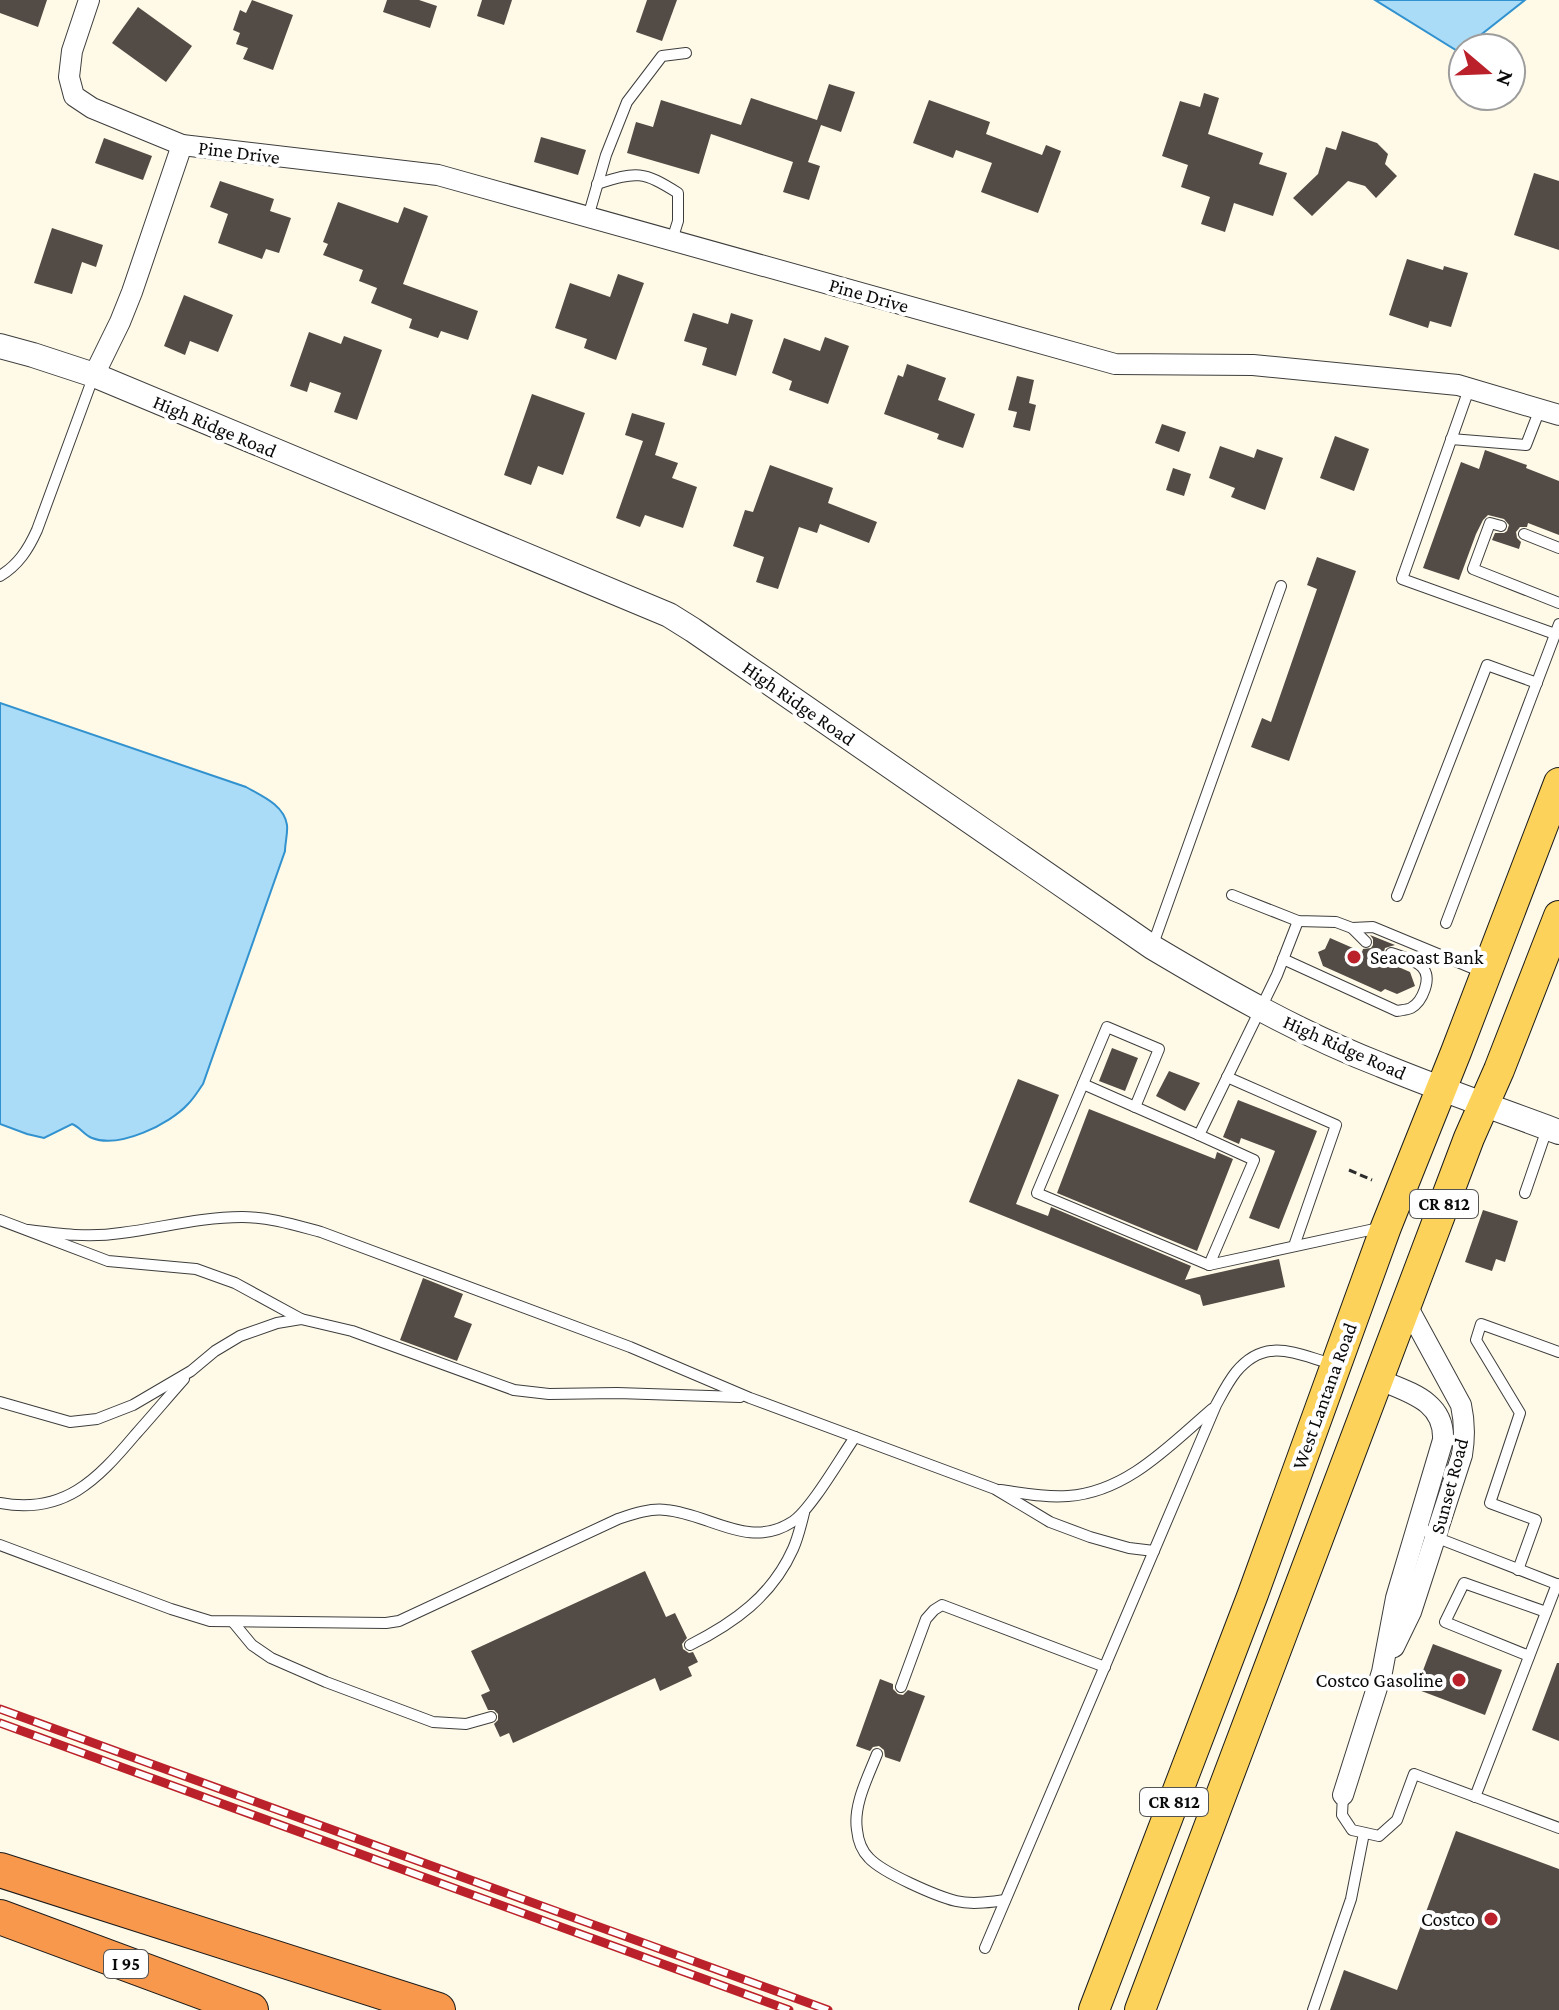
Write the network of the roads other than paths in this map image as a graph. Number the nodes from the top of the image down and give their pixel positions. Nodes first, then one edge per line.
1 (89, 0) edge
2 (686, 53) dead end
3 (182, 145) junction
4 (597, 184) junction
5 (588, 217) junction
6 (672, 240) junction
7 (0, 346) edge
8 (94, 375) junction
9 (1469, 389) junction
10 (1550, 412) edge
11 (1451, 439) junction
12 (1501, 526) dead end
13 (1524, 534) dead end
14 (1559, 548) edge
15 (0, 576) edge
16 (1281, 586) dead end
17 (1559, 603) edge
18 (1557, 629) edge
19 (1537, 683) junction
20 (1559, 783) edge
21 (1232, 895) dead end
22 (1397, 896) dead end
23 (1559, 916) edge
24 (1298, 921) junction
25 (1446, 923) dead end
26 (1352, 928) junction
27 (1366, 942) dead end
28 (1152, 947) junction
29 (1391, 953) dead end
30 (1283, 959) junction
31 (1486, 974) junction
32 (1260, 1008) junction
33 (1227, 1077) junction
34 (1083, 1084) junction
35 (1441, 1088) junction
36 (1484, 1104) junction
37 (1135, 1107) junction
38 (1553, 1130) edge
39 (1199, 1135) junction
40 (1525, 1193) dead end
41 (0, 1220) edge
42 (1386, 1227) junction
43 (28, 1230) junction
44 (1294, 1246) junction
45 (1209, 1265) junction
46 (1406, 1304) junction
47 (301, 1319) junction
48 (1559, 1352) edge
49 (1335, 1365) junction
50 (191, 1371) junction
51 (1378, 1379) junction
52 (750, 1398) junction
53 (0, 1402) edge
54 (1216, 1405) junction
55 (855, 1437) junction
56 (995, 1489) junction
57 (0, 1503) edge
58 (806, 1509) junction
59 (1417, 1524) junction
60 (1435, 1537) junction
61 (0, 1545) edge
62 (1154, 1551) junction
63 (1518, 1570) junction
64 (1558, 1585) edge
65 (1546, 1612) junction
66 (233, 1622) junction
67 (690, 1645) dead end
68 (1529, 1656) junction
69 (1105, 1667) junction
70 (1382, 1672) junction
71 (901, 1687) dead end
72 (491, 1717) dead end
73 (877, 1754) dead end
74 (1343, 1795) joint
75 (1475, 1797) junction
76 (1559, 1828) edge
77 (1364, 1833) junction
78 (0, 1870) edge
79 (1005, 1900) junction
80 (0, 1917) edge
81 (985, 1948) dead end
82 (251, 2010) edge
83 (438, 2010) edge
84 (1094, 2010) edge
85 (1140, 2010) edge
86 (1313, 2010) edge

1 - 3 street, Pine Drive
2 - 4 lane
3 - 5 street, Pine Drive
3 - 8 street, Pine Drive
4 - 5 lane
4 - 6 lane
5 - 6 street, Pine Drive
6 - 9 street, Pine Drive
7 - 8 street, High Ridge Road
8 - 15 lane
8 - 28 street, High Ridge Road
9 - 10 street, Pine Drive
9 - 11 lane
10 - 11 lane
11 - 18 lane
12 - 17 lane
13 - 14 lane
16 - 28 lane
18 - 19 lane
19 - 22 lane
19 - 25 lane
20 - 31 main road, West Lantana Road / CR 812
21 - 24 lane
23 - 36 main road, CR 812
24 - 26 lane
24 - 30 lane
26 - 27 lane
26 - 31 lane
28 - 32 street, High Ridge Road
29 - 30 lane
30 - 32 lane
31 - 35 main road, West Lantana Road / CR 812
32 - 33 lane
32 - 35 street, High Ridge Road
33 - 39 lane
33 - 44 lane
34 - 37 lane
34 - 37 lane
34 - 45 lane
35 - 36 street, High Ridge Road
35 - 42 main road, West Lantana Road / CR 812
36 - 38 street, High Ridge Road
36 - 46 main road, CR 812
37 - 39 lane
38 - 40 lane
39 - 45 lane
41 - 43 lane
42 - 44 lane
42 - 49 main road, West Lantana Road / CR 812
43 - 47 lane
43 - 52 lane
44 - 45 lane
46 - 51 main road, CR 812
46 - 60 street, Sunset Road
47 - 50 lane
47 - 52 lane
48 - 63 lane
49 - 51 main road
49 - 54 lane
49 - 84 main road, West Lantana Road / CR 812
50 - 53 lane
50 - 57 lane
51 - 59 street, Sunset Road
51 - 85 main road, CR 812
52 - 55 lane
54 - 56 lane
54 - 62 lane
55 - 56 lane
55 - 58 lane
56 - 62 lane
58 - 66 lane
58 - 67 lane
59 - 60 lane
59 - 70 street, Sunset Road
60 - 63 lane
60 - 70 street, Sunset Road
61 - 66 lane
62 - 69 lane
63 - 64 lane
64 - 65 lane
65 - 68 lane
65 - 68 lane
66 - 72 lane
68 - 75 lane
69 - 71 lane
69 - 79 lane
70 - 74 street, Sunset Road
73 - 79 lane
74 - 77 lane
75 - 76 lane
75 - 77 lane
77 - 86 lane
78 - 83 highway
79 - 81 lane
80 - 82 highway, I 95

